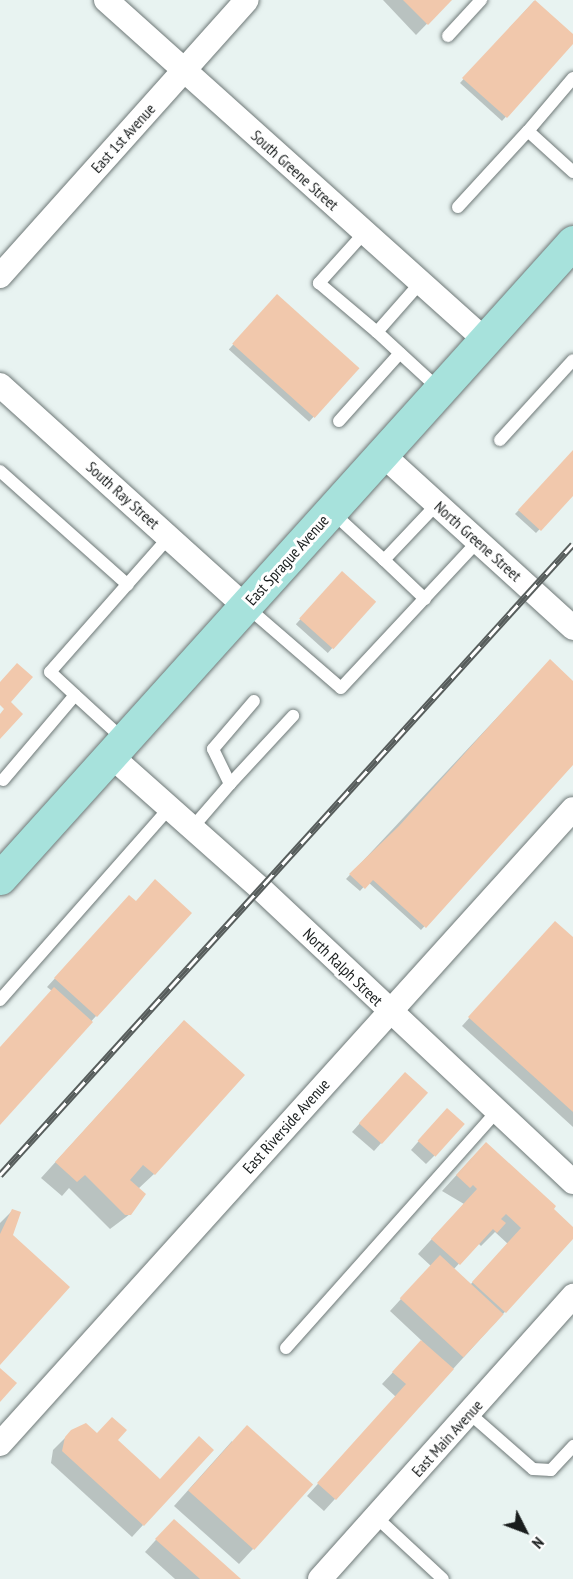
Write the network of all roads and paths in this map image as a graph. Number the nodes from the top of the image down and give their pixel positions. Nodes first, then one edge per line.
1 (106, 0) edge
2 (247, 0) edge
3 (481, 0) edge
4 (448, 36) dead end
5 (184, 70) junction
6 (573, 78) edge
7 (528, 131) junction
8 (573, 172) edge
9 (458, 207) dead end
10 (365, 232) junction
11 (573, 242) edge
12 (0, 276) edge
13 (420, 283) junction
14 (377, 332) junction
15 (484, 340) junction
16 (399, 353) junction
17 (573, 360) edge
18 (0, 385) edge
19 (440, 390) junction
20 (339, 421) dead end
21 (500, 440) dead end
22 (383, 455) junction
23 (0, 471) edge
24 (436, 504) junction
25 (331, 511) junction
26 (169, 537) junction
27 (478, 541) junction
28 (384, 560) junction
29 (128, 585) junction
30 (424, 599) junction
31 (245, 606) junction
32 (573, 628) edge
33 (75, 695) junction
34 (254, 701) dead end
35 (293, 716) dead end
36 (117, 748) junction
37 (3, 780) dead end
38 (230, 784) junction
39 (170, 807) junction
40 (573, 809) edge
41 (192, 828) junction
42 (3, 869) edge
43 (0, 1000) edge
44 (389, 1012) junction
45 (497, 1111) junction
46 (573, 1182) edge
47 (573, 1298) edge
48 (286, 1348) dead end
49 (469, 1413) junction
50 (0, 1444) edge
51 (573, 1446) edge
52 (376, 1517) junction
53 (320, 1579) edge
54 (443, 1579) edge

1 - 5 street, South Greene Street
2 - 5 street, East 1st Avenue
3 - 4 lane
5 - 10 street, South Greene Street
5 - 12 street, East 1st Avenue
6 - 7 lane
7 - 8 lane
7 - 9 lane
10 - 13 street, South Greene Street
10 - 14 lane
11 - 15 main road, East Sprague Avenue
13 - 14 lane
13 - 15 street, South Greene Street
14 - 16 lane
15 - 19 main road, East Sprague Avenue
16 - 19 lane
16 - 20 lane
17 - 21 lane
18 - 26 street, South Ray Street
19 - 22 main road, East Sprague Avenue
22 - 24 street, North Greene Street
22 - 25 main road, East Sprague Avenue
23 - 29 lane
24 - 27 street, North Greene Street
24 - 28 lane
25 - 28 lane
25 - 31 main road, East Sprague Avenue
26 - 29 lane
26 - 31 street, South Ray Street
27 - 30 lane
27 - 32 street, North Greene Street
28 - 30 lane
29 - 33 lane
30 - 31 lane
31 - 36 main road, East Sprague Avenue
33 - 36 lane
33 - 37 lane
34 - 38 lane
35 - 38 lane
36 - 39 street, North Ralph Street
36 - 42 main road, East Sprague Avenue
38 - 41 lane
39 - 41 street, North Ralph Street
39 - 43 lane
40 - 44 street, East Riverside Avenue
41 - 44 street, North Ralph Street
44 - 45 street, North Ralph Street
44 - 50 street, East Riverside Avenue
45 - 46 street, North Ralph Street
45 - 48 lane
47 - 49 street, East Main Avenue
49 - 51 lane
49 - 52 street, East Main Avenue
52 - 53 street, East Main Avenue
52 - 54 lane

